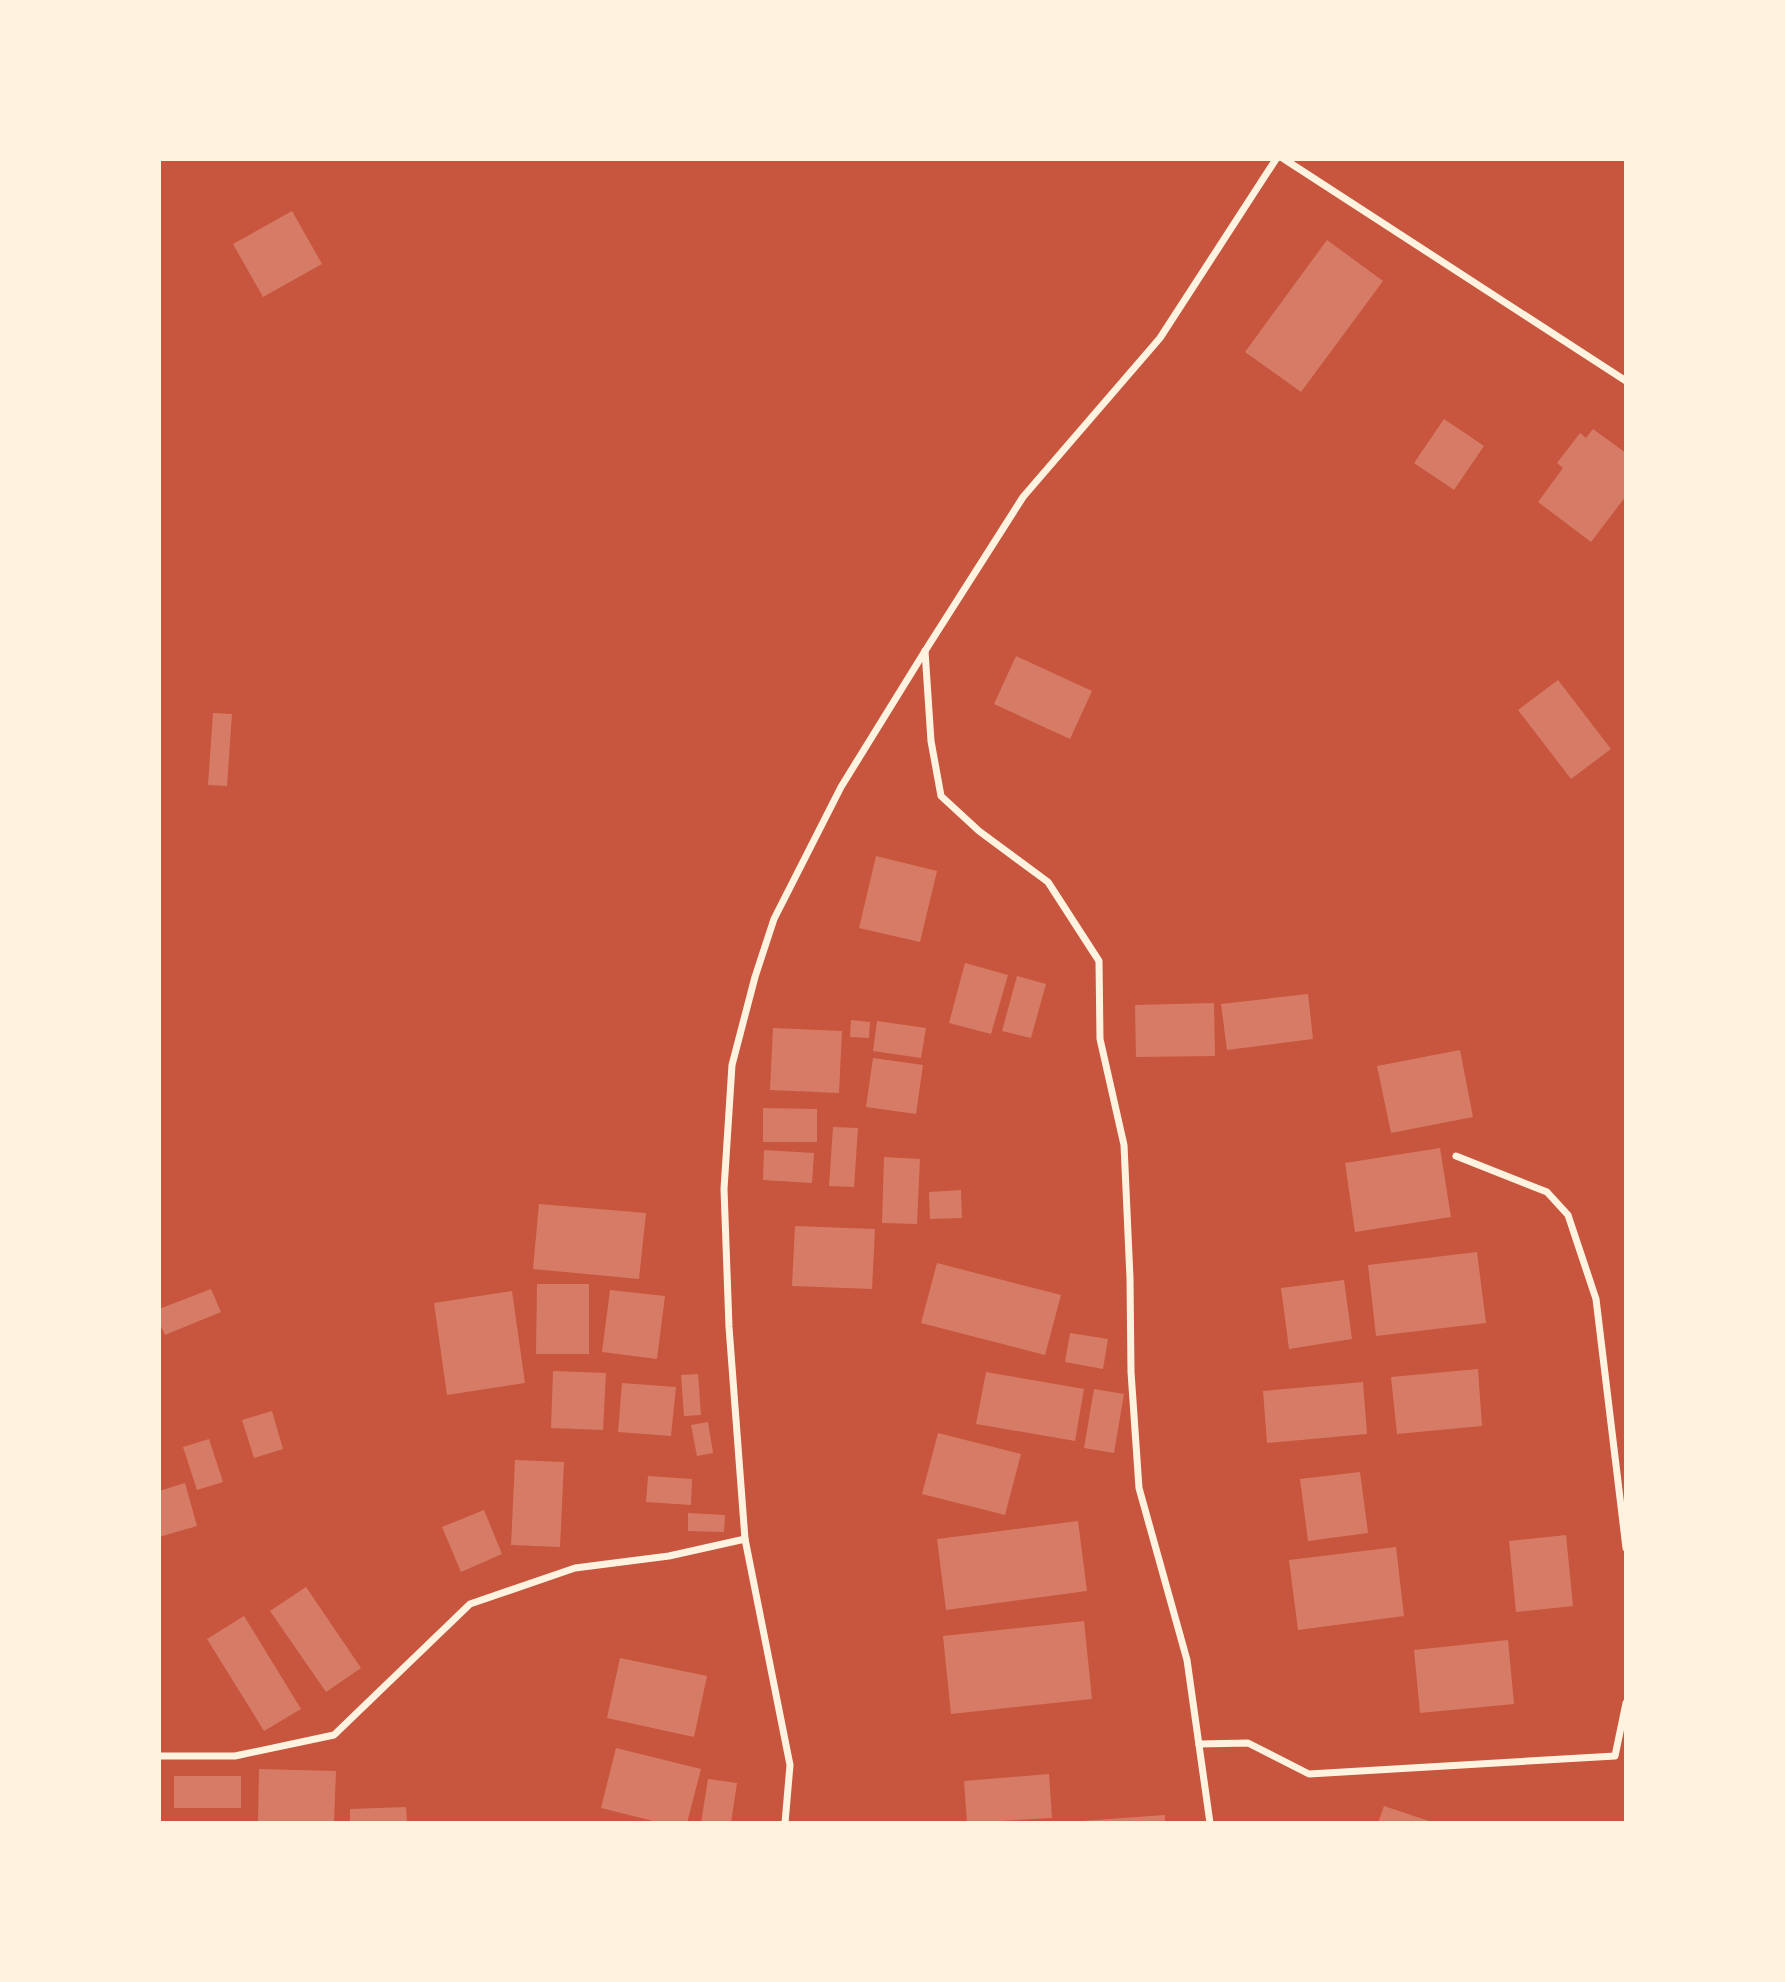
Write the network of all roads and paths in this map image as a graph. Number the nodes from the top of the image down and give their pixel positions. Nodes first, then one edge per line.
1 (1276, 159) edge
2 (1284, 159) edge
3 (1626, 381) edge
4 (925, 651) junction
5 (1456, 1156) dead end
6 (745, 1539) junction
7 (1626, 1548) edge
8 (1626, 1703) edge
9 (1199, 1744) junction
10 (159, 1756) edge
11 (1615, 1756) junction
12 (1626, 1760) edge
13 (785, 1823) edge
14 (1210, 1823) edge

1 - 4 street
2 - 3 street
4 - 6 street
4 - 9 street
5 - 7 street
6 - 10 street
6 - 13 street
8 - 11 street
9 - 11 street
9 - 14 street
11 - 12 street

